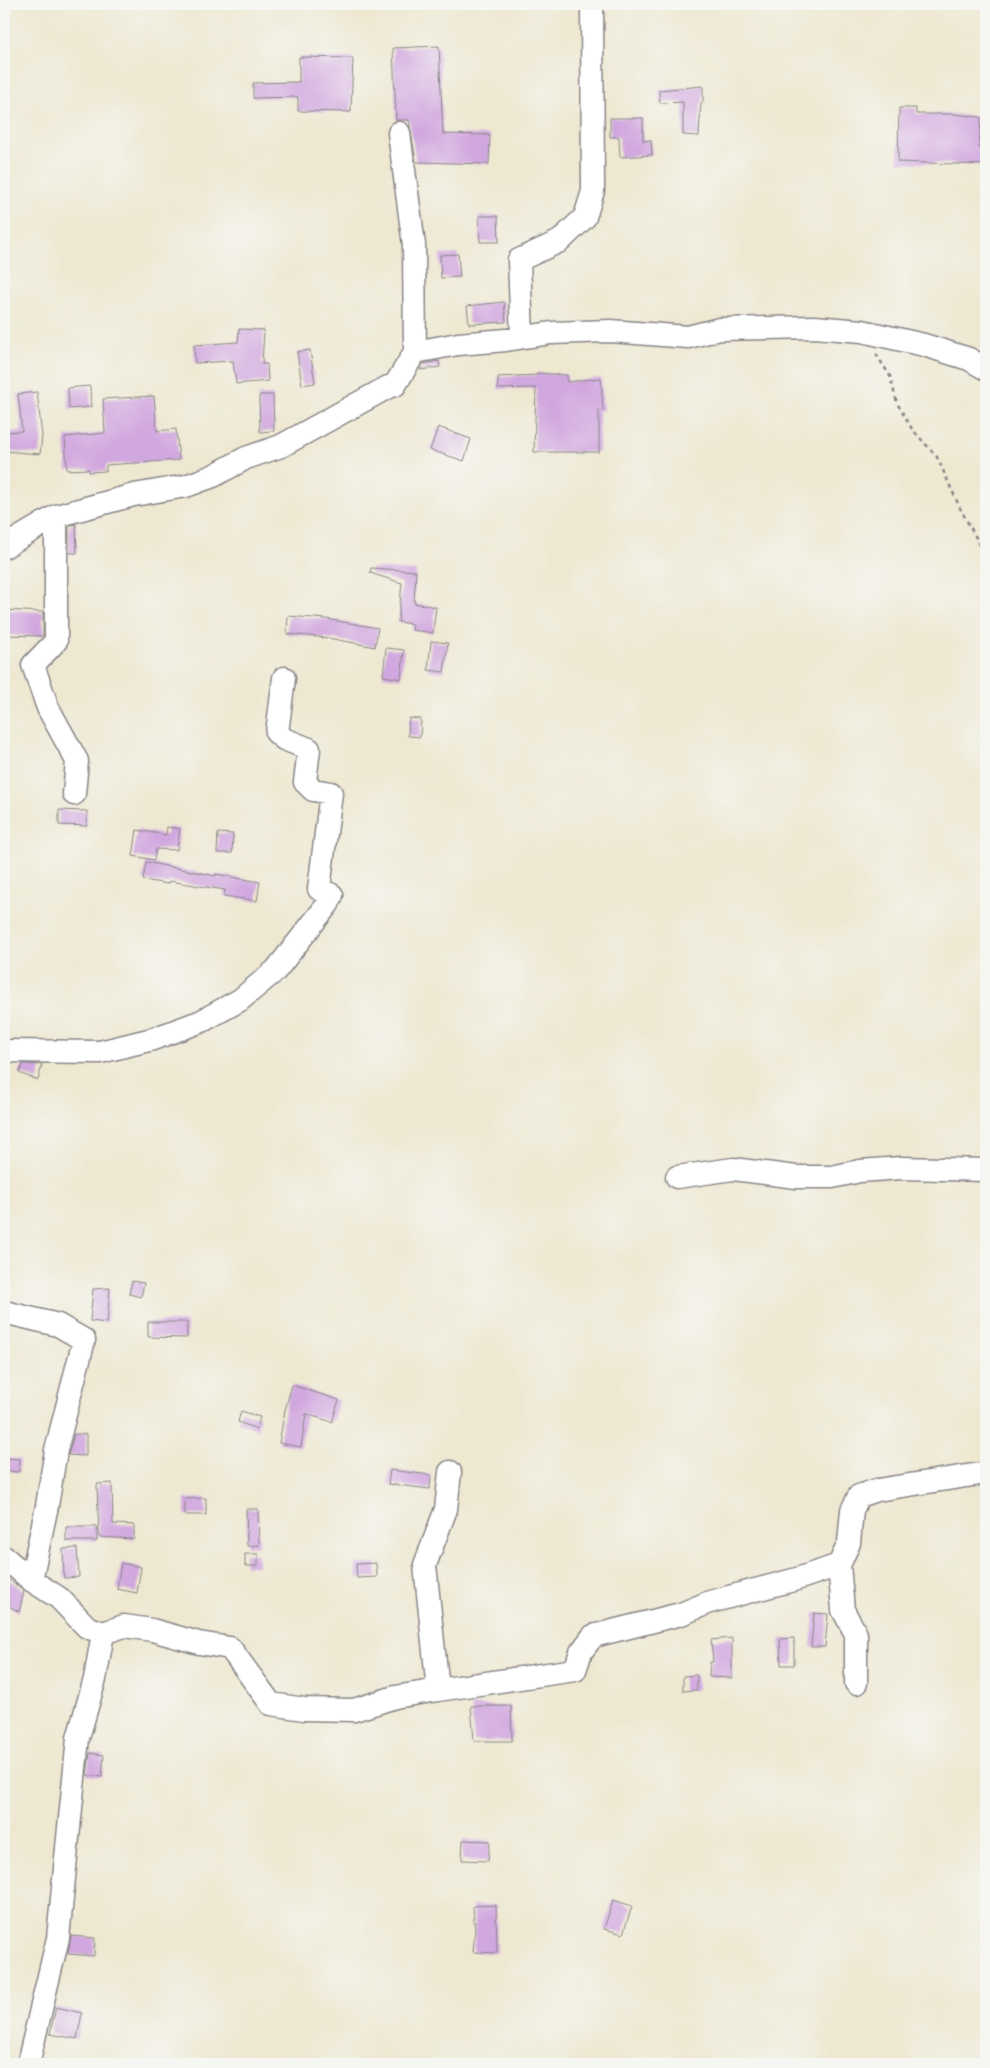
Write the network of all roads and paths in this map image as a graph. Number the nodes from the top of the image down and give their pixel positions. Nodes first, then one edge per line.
1 (592, 4) edge
2 (399, 133) dead end
3 (862, 331) junction
4 (522, 337) junction
5 (415, 352) junction
6 (986, 369) edge
7 (56, 516) junction
8 (4, 547) edge
9 (986, 567) edge
10 (284, 678) dead end
11 (74, 794) dead end
12 (4, 1051) edge
13 (986, 1170) edge
14 (677, 1177) dead end
15 (4, 1312) edge
16 (450, 1472) dead end
17 (986, 1472) edge
18 (4, 1557) edge
19 (839, 1564) junction
20 (31, 1580) junction
21 (103, 1633) junction
22 (856, 1682) dead end
23 (438, 1690) junction
24 (28, 2064) edge

1 - 4 street
2 - 5 street
3 - 4 street
3 - 6 street
3 - 9 path
4 - 5 street
5 - 7 street
7 - 8 street
7 - 11 street
10 - 12 street
13 - 14 street
15 - 20 street
16 - 23 street
17 - 19 street
18 - 20 street
19 - 22 street
19 - 23 street
20 - 21 street
21 - 23 street
21 - 24 street

